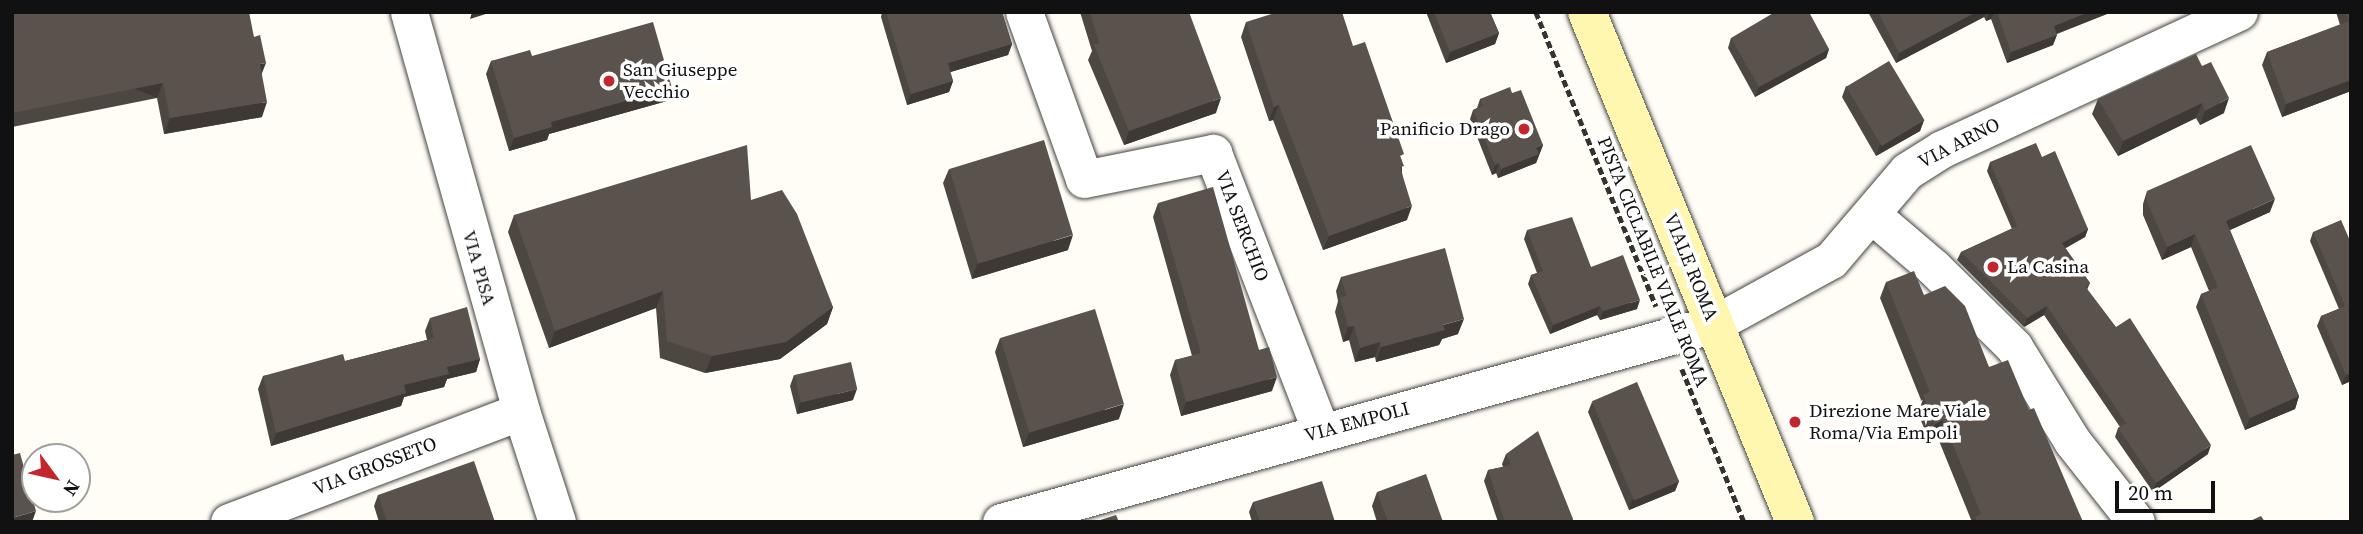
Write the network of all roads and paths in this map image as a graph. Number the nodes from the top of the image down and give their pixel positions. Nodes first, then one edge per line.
1 (409, 12) edge
2 (1024, 12) edge
3 (1536, 12) edge
4 (1587, 12) edge
5 (2239, 12) edge
6 (1871, 214) junction
7 (1714, 324) junction
8 (1669, 338) junction
9 (520, 411) junction
10 (1321, 431) junction
11 (229, 522) edge
12 (557, 522) edge
13 (1001, 522) edge
14 (1744, 522) edge
15 (1795, 522) edge
16 (2136, 522) edge

1 - 9 street, VIA PISA
2 - 10 street, VIA SERCHIO
3 - 8 path, PISTA CICLABILE VIALE ROMA
4 - 7 main road, VIALE ROMA
5 - 6 street, VIA ARNO
6 - 7 street, VIA ARNO
6 - 16 street
7 - 8 street, VIA EMPOLI
7 - 15 main road, VIALE ROMA
8 - 10 street, VIA EMPOLI
8 - 14 path, PISTA CICLABILE VIALE ROMA
9 - 11 street, VIA GROSSETO
9 - 12 street, VIA PISA
10 - 13 street, VIA EMPOLI

